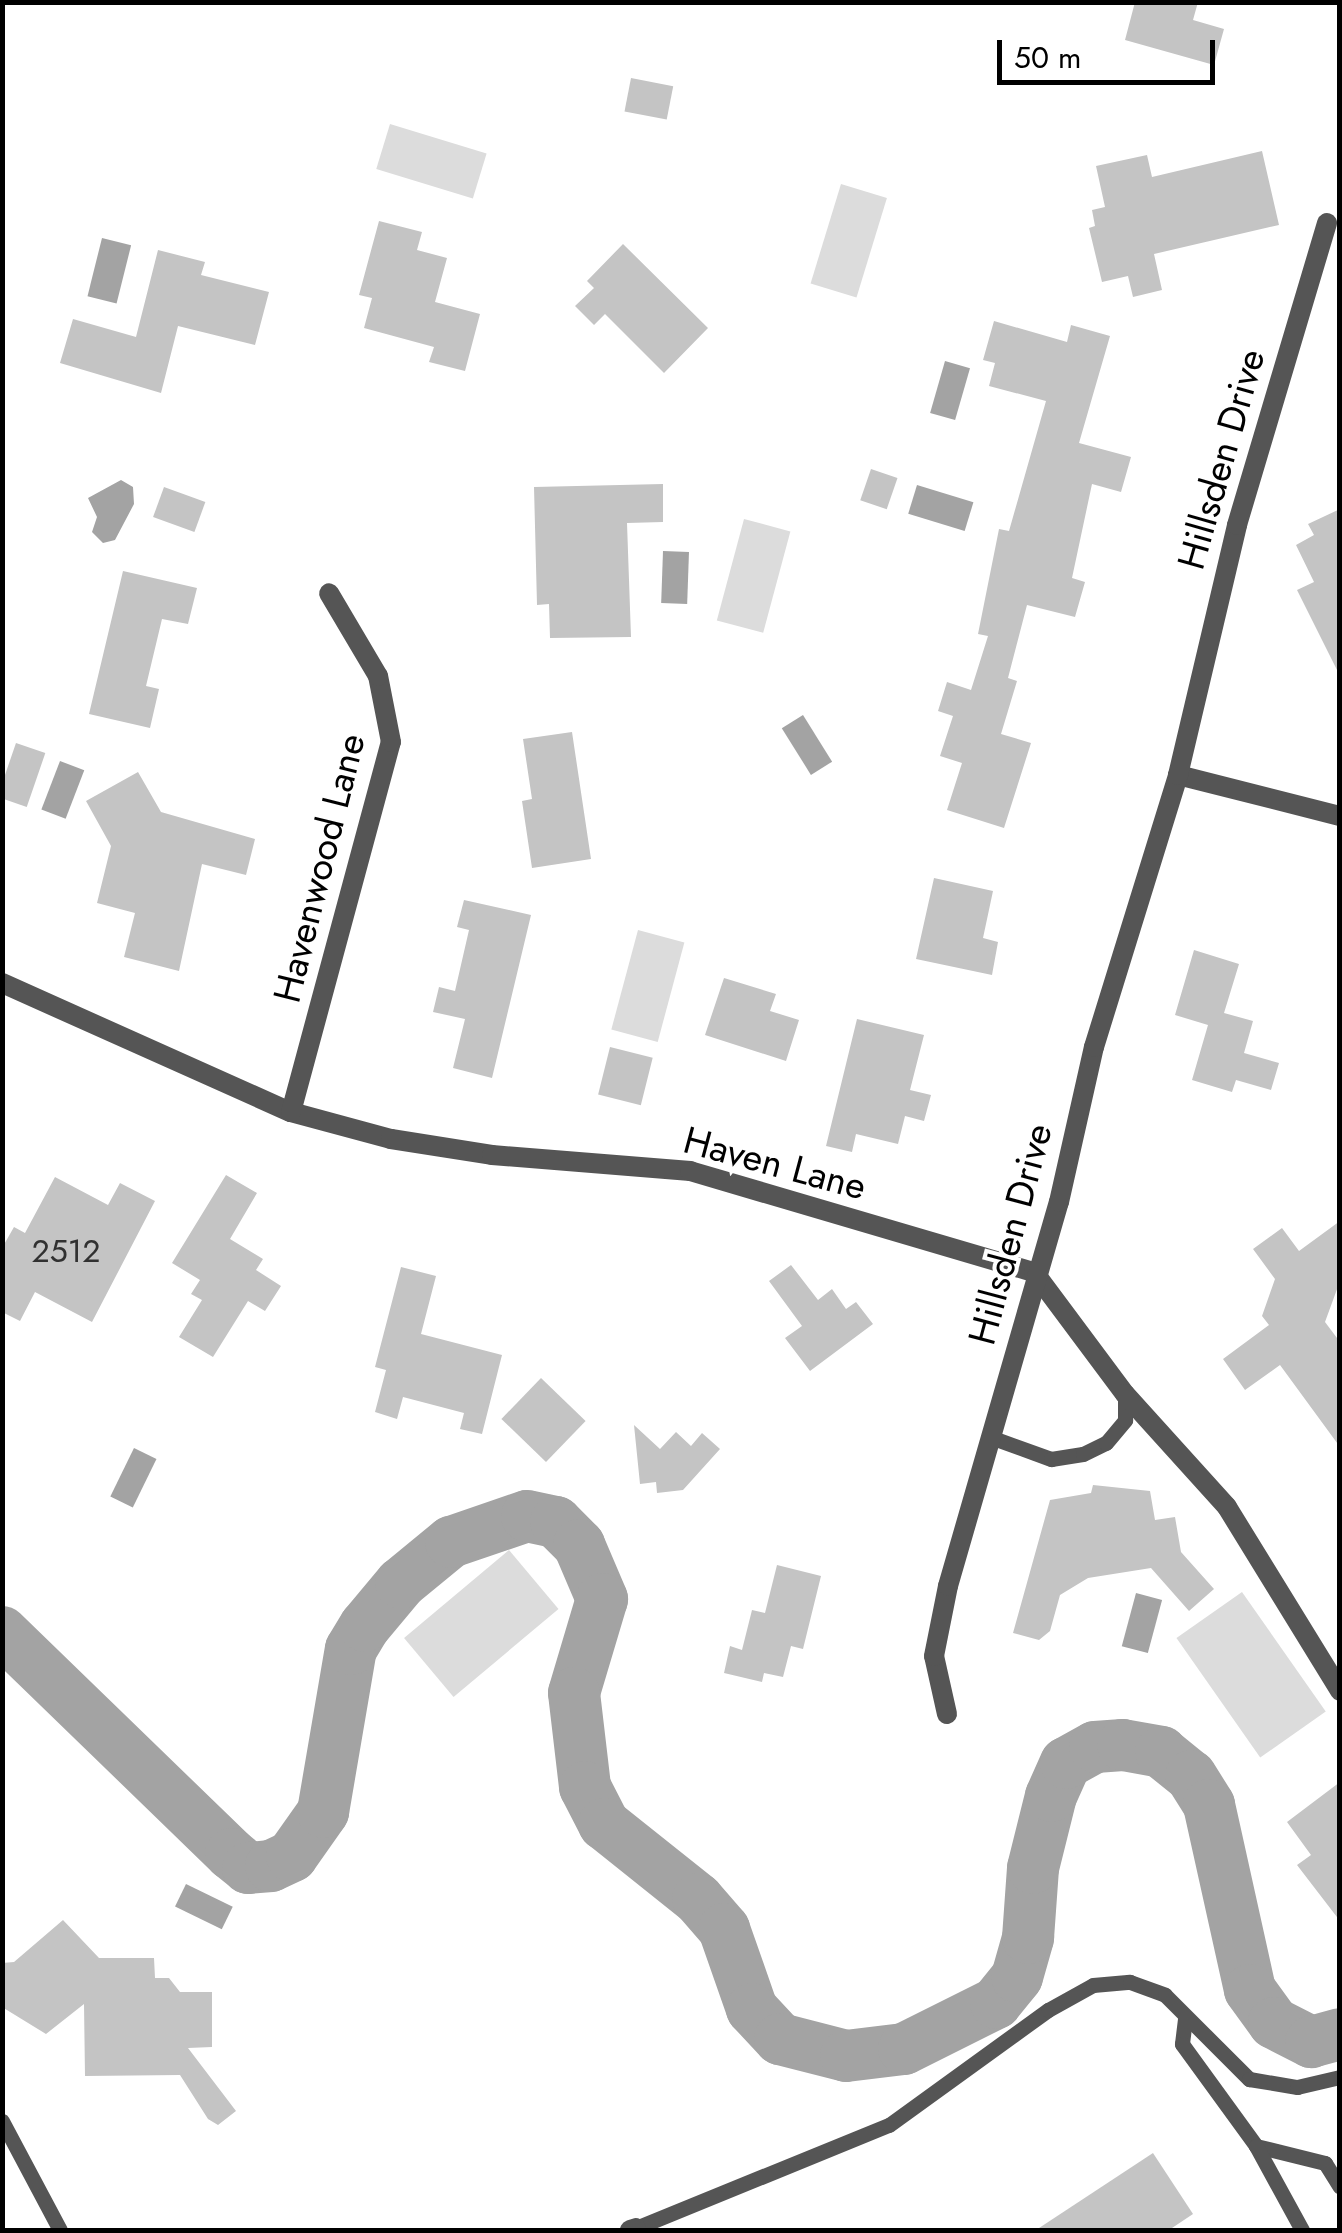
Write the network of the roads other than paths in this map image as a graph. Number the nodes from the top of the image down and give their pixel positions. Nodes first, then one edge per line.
1 (1327, 223) dead end
2 (329, 592) dead end
3 (1178, 775) junction
4 (1340, 816) edge
5 (2, 984) edge
6 (291, 1112) junction
7 (1034, 1272) junction
8 (1125, 1394) junction
9 (993, 1438) junction
10 (1340, 1691) edge
11 (947, 1714) dead end
12 (1185, 2020) junction
13 (1340, 2076) edge
14 (2, 2121) edge
15 (1256, 2146) junction
16 (1340, 2187) edge
17 (633, 2229) edge
18 (60, 2230) edge
19 (1302, 2230) edge

1 - 3 street, Hillsden Drive
2 - 6 street, Havenwood Lane
3 - 4 street
3 - 7 street, Hillsden Drive
5 - 6 street, Haven Lane
6 - 7 street, Haven Lane
7 - 8 street
7 - 9 street, Hillsden Drive
8 - 9 lane
8 - 10 street
9 - 11 street, Hillsden Drive
12 - 13 lane
12 - 15 lane
12 - 17 lane
14 - 18 lane
15 - 16 lane
15 - 19 lane

